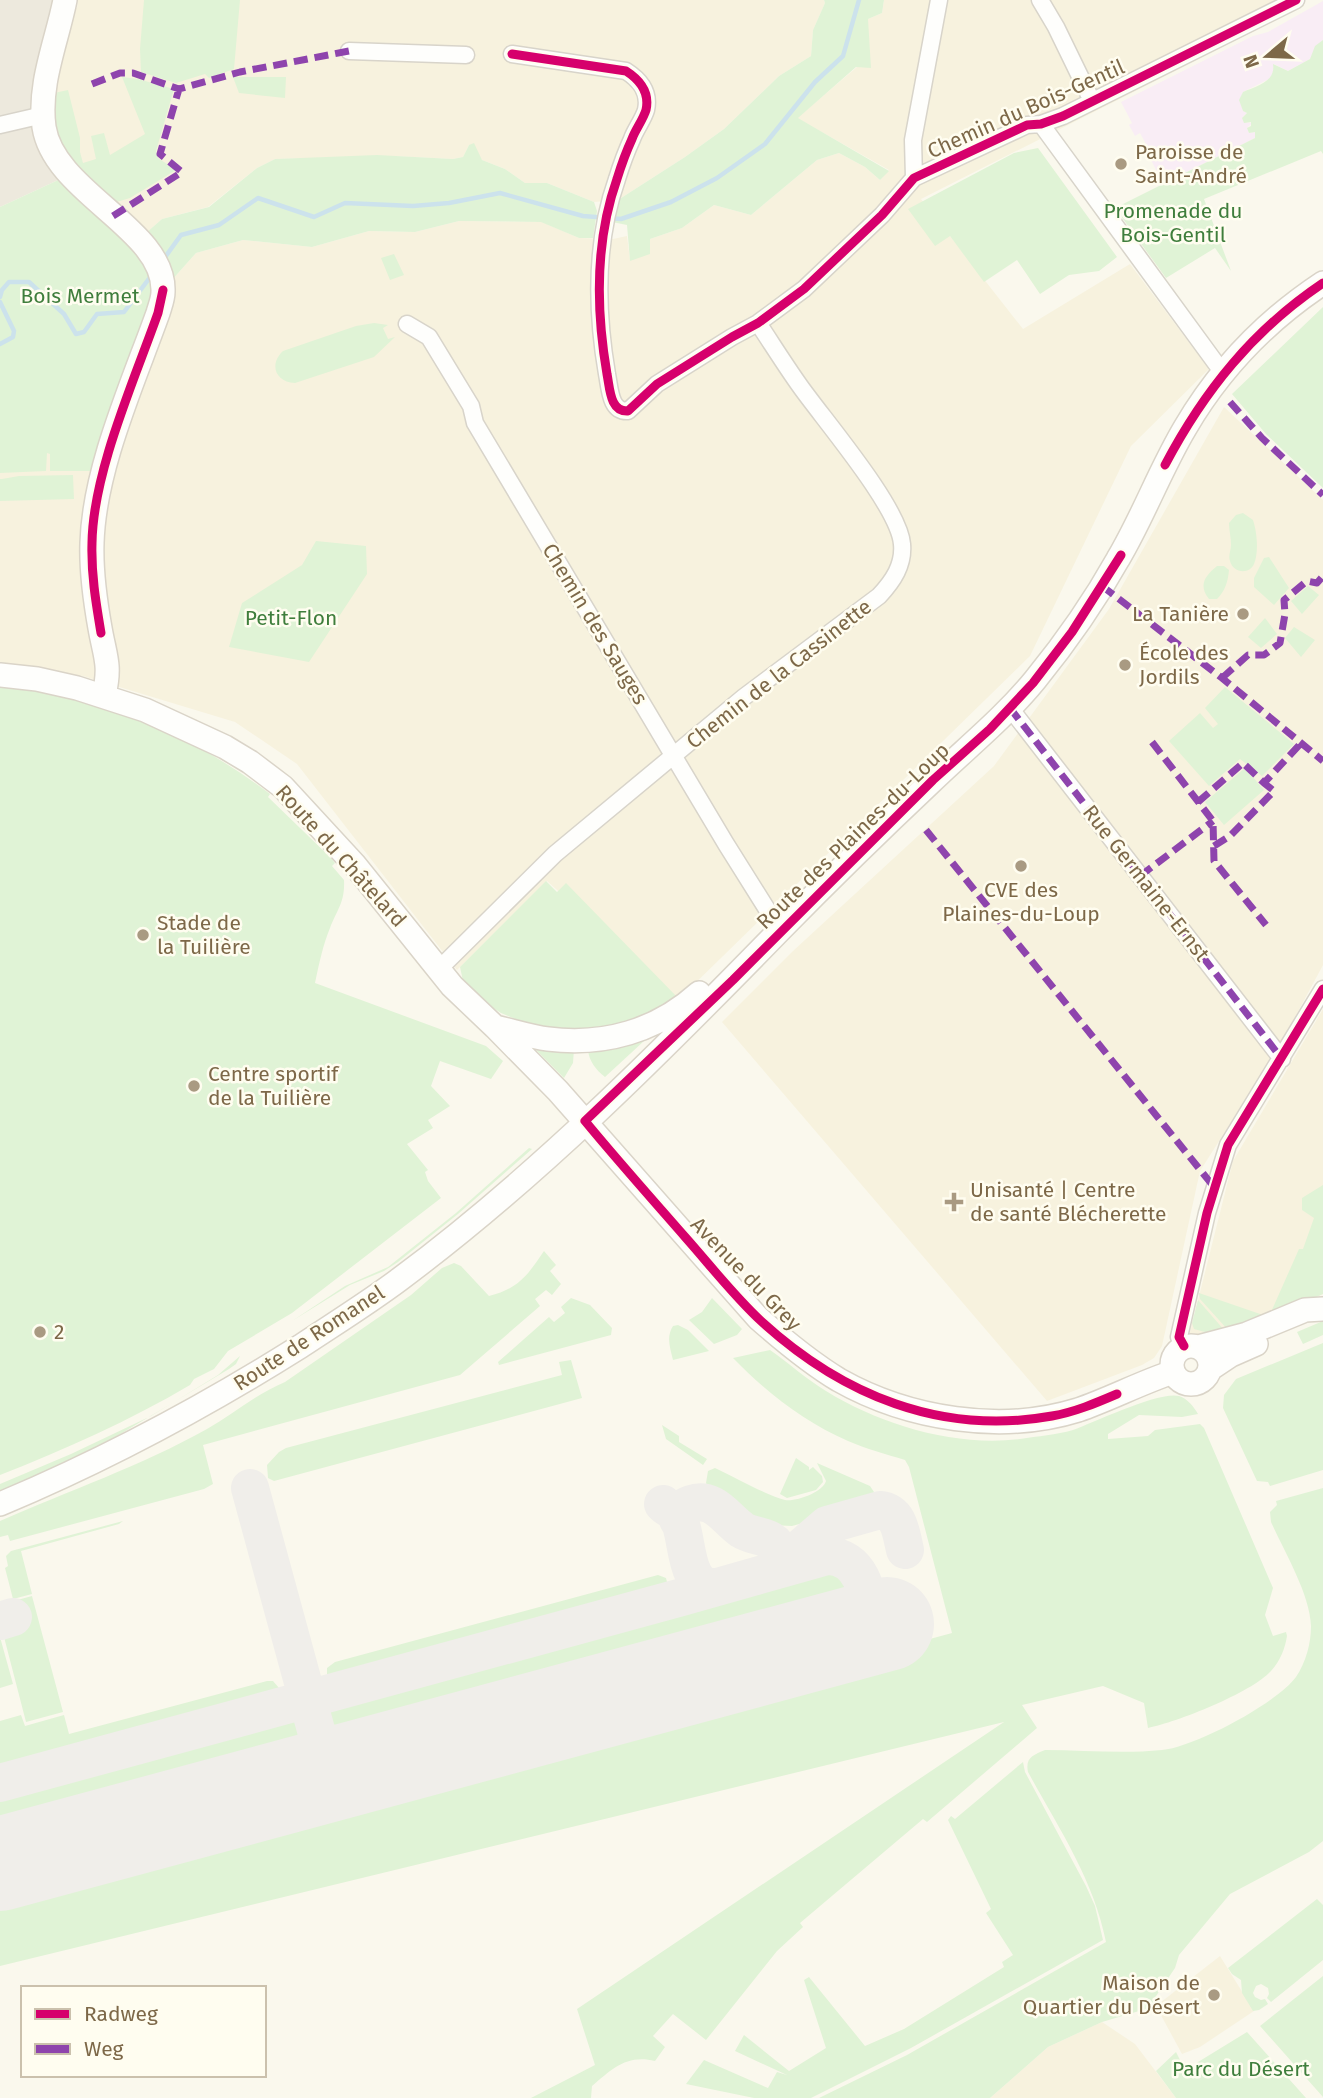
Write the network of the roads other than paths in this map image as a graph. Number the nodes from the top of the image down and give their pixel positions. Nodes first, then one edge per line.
1 (65, 0) edge
2 (939, 0) edge
3 (1040, 0) edge
4 (1292, 2) edge
5 (349, 51) dead end
6 (512, 54) dead end
7 (466, 55) dead end
8 (1092, 101) junction
9 (43, 115) junction
10 (1041, 124) junction
11 (0, 125) edge
12 (914, 178) junction
13 (1323, 282) edge
14 (758, 323) junction
15 (407, 324) dead end
16 (1223, 373) junction
17 (0, 676) edge
18 (104, 695) junction
19 (1010, 708) junction
20 (673, 756) junction
21 (780, 930) junction
22 (438, 970) junction
23 (1323, 989) edge
24 (495, 1027) junction
25 (1282, 1059) junction
26 (585, 1121) junction
27 (1323, 1310) edge
28 (1191, 1346) junction
29 (1210, 1369) junction
30 (1173, 1372) junction
31 (0, 1504) edge

1 - 9 main road
2 - 12 street, Chemin du Bois-Gentil
3 - 8 street, Chemin du Bois-Gentil
4 - 8 street, Chemin du Bois-Gentil
5 - 7 street
6 - 14 street, Chemin du Bois-Gentil
8 - 10 street, Chemin du Bois-Gentil
9 - 11 street
9 - 18 main road
10 - 12 street, Chemin du Bois-Gentil
10 - 16 street
12 - 14 street, Chemin du Bois-Gentil
13 - 16 main road, Route des Plaines-du-Loup
14 - 20 street, Chemin de la Cassinette
15 - 20 street, Chemin des Sauges
16 - 19 main road, Route des Plaines-du-Loup
17 - 18 main road, Route du Châtelard
18 - 22 main road, Route du Châtelard
19 - 21 main road, Route des Plaines-du-Loup
19 - 25 street, Rue Germaine-Ernst
20 - 21 street, Chemin des Sauges
20 - 22 street, Chemin de la Cassinette
21 - 24 main road, Route des Plaines-du-Loup
21 - 26 main road, Route des Plaines-du-Loup
22 - 24 main road, Route du Châtelard
23 - 25 street
24 - 26 main road, Avenue du Grey
25 - 28 street
26 - 30 main road, Avenue du Grey
26 - 31 main road, Route de Romanel
27 - 28 main road
27 - 29 main road
28 - 29 main road
28 - 30 main road
29 - 30 main road

